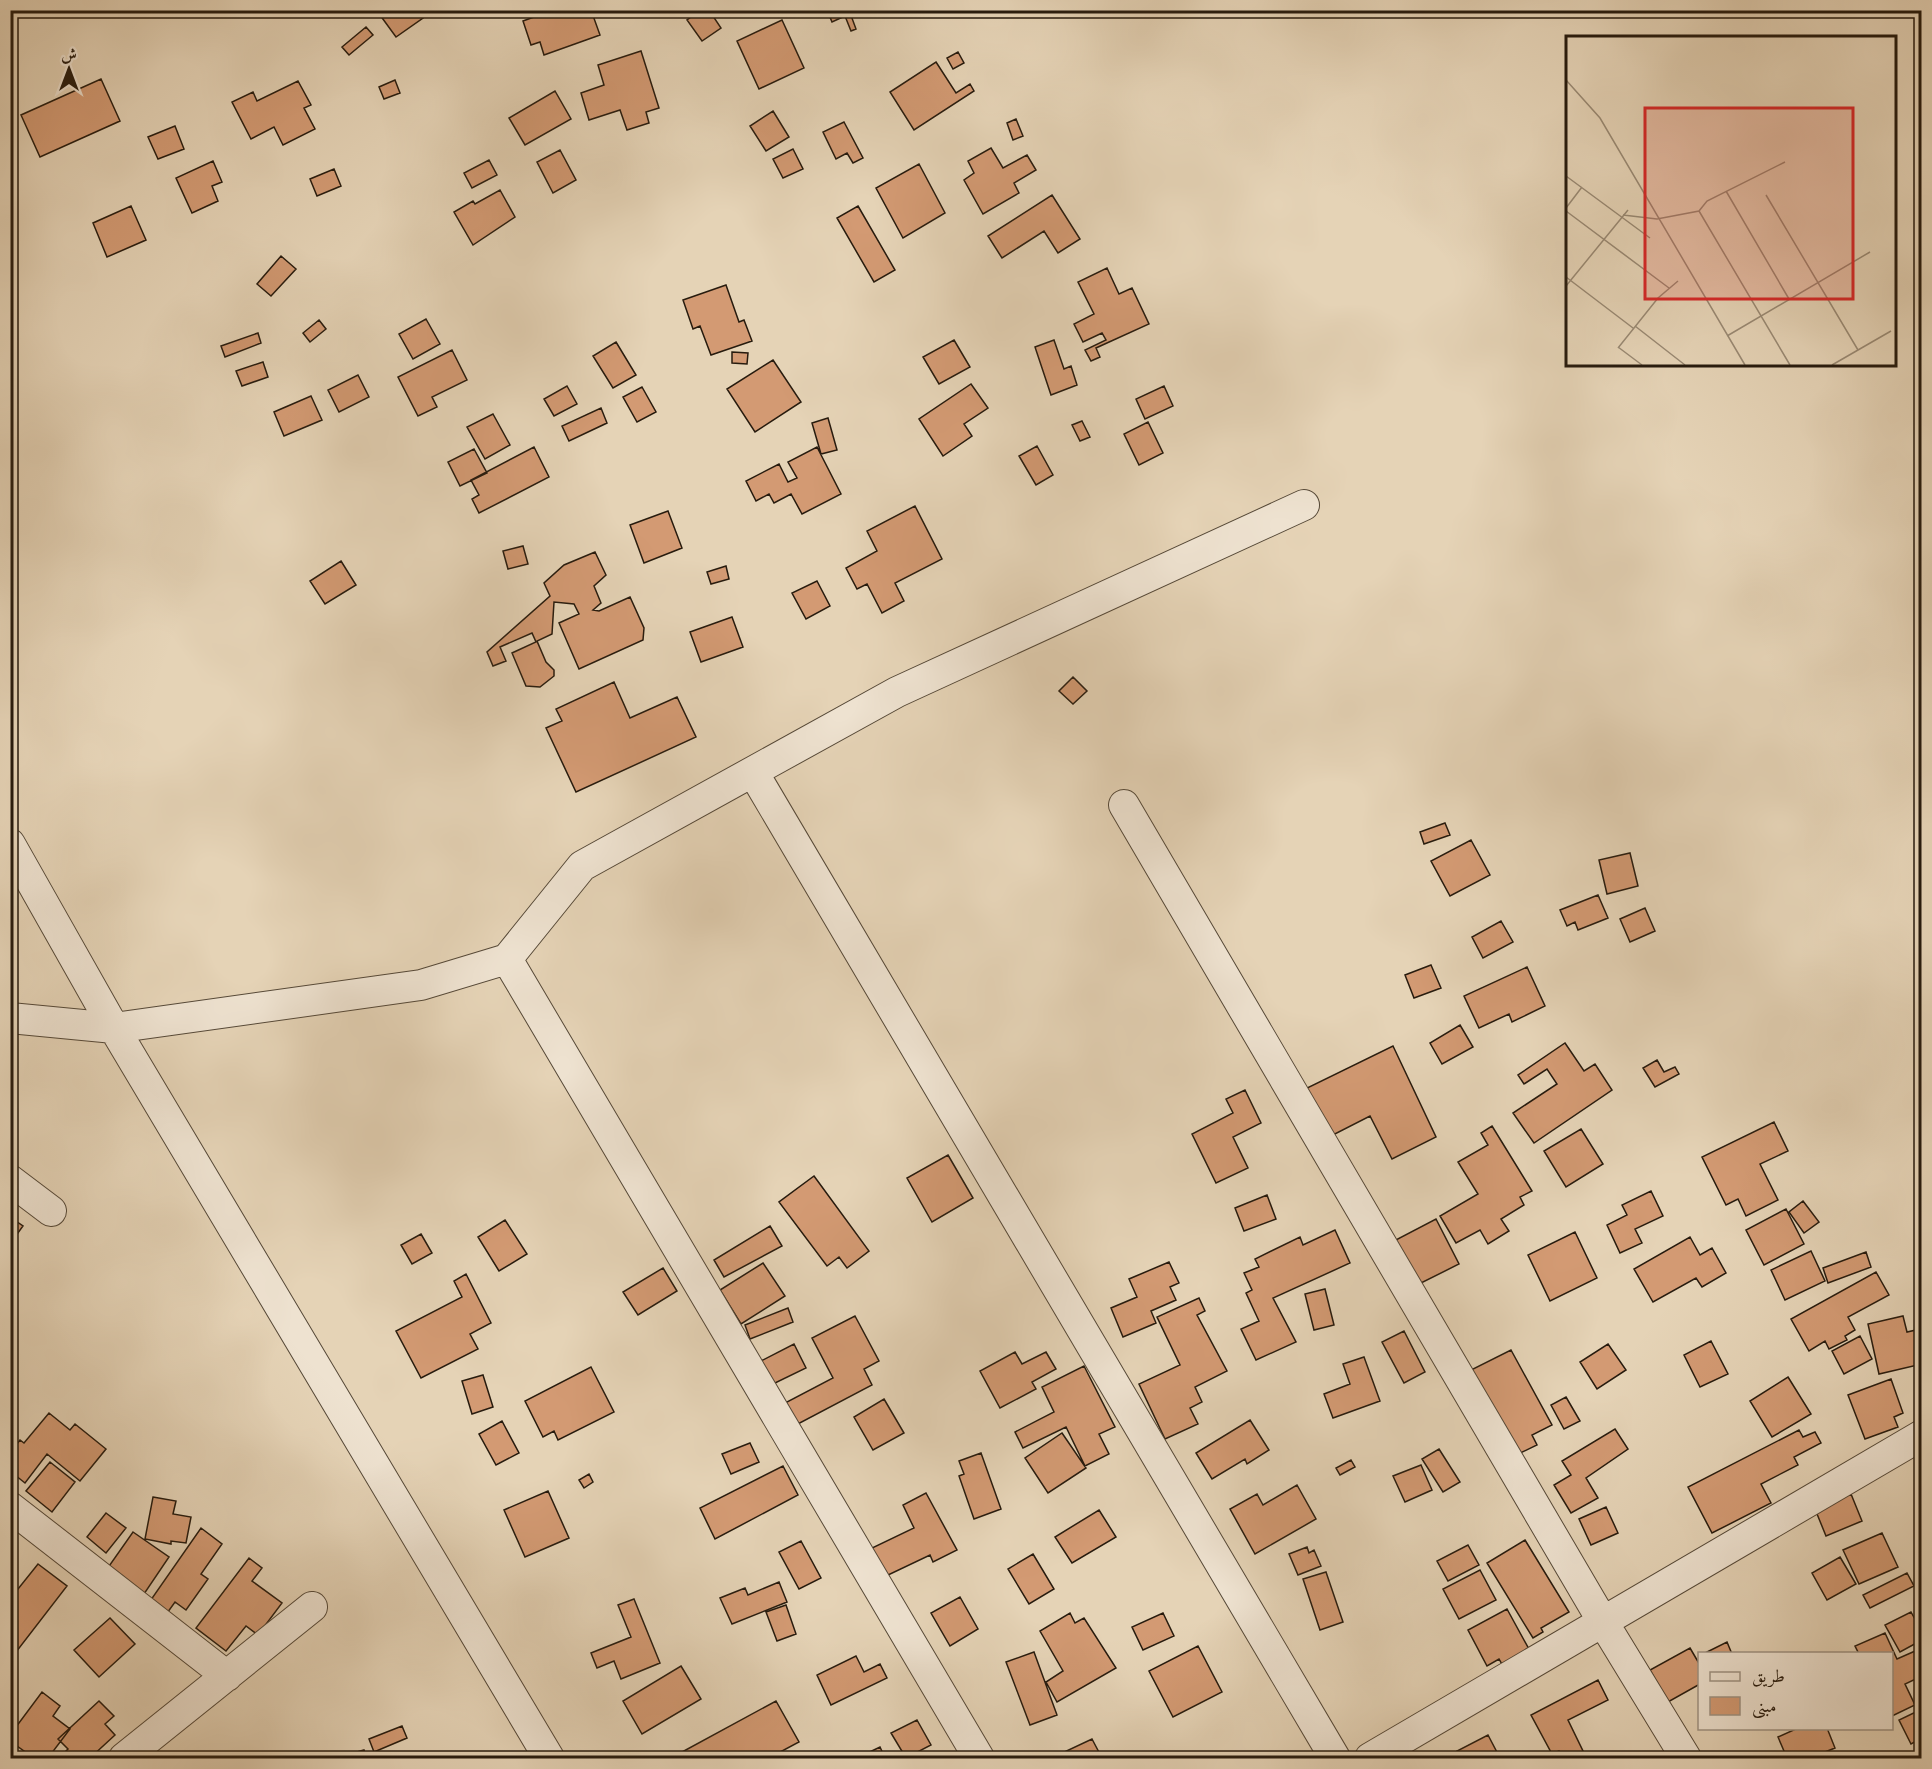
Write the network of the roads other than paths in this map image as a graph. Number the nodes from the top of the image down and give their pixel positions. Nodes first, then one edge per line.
1 (1305, 505) dead end
2 (753, 772) junction
3 (1124, 805) dead end
4 (10, 844) edge
5 (507, 959) junction
6 (10, 1018) edge
7 (114, 1028) junction
8 (10, 1180) edge
9 (51, 1211) dead end
10 (1922, 1436) edge
11 (10, 1507) edge
12 (312, 1607) dead end
13 (1603, 1622) junction
14 (227, 1676) junction
15 (124, 1758) edge
16 (549, 1758) edge
17 (979, 1758) edge
18 (1335, 1758) edge
19 (1371, 1758) edge
20 (1686, 1758) edge

1 - 2 street
2 - 5 street
2 - 18 street
3 - 13 street
4 - 7 street
5 - 7 street
5 - 17 street
6 - 7 street
7 - 16 street
8 - 9 street
10 - 13 street
11 - 14 street
12 - 14 street
13 - 19 street
13 - 20 street
14 - 15 street

